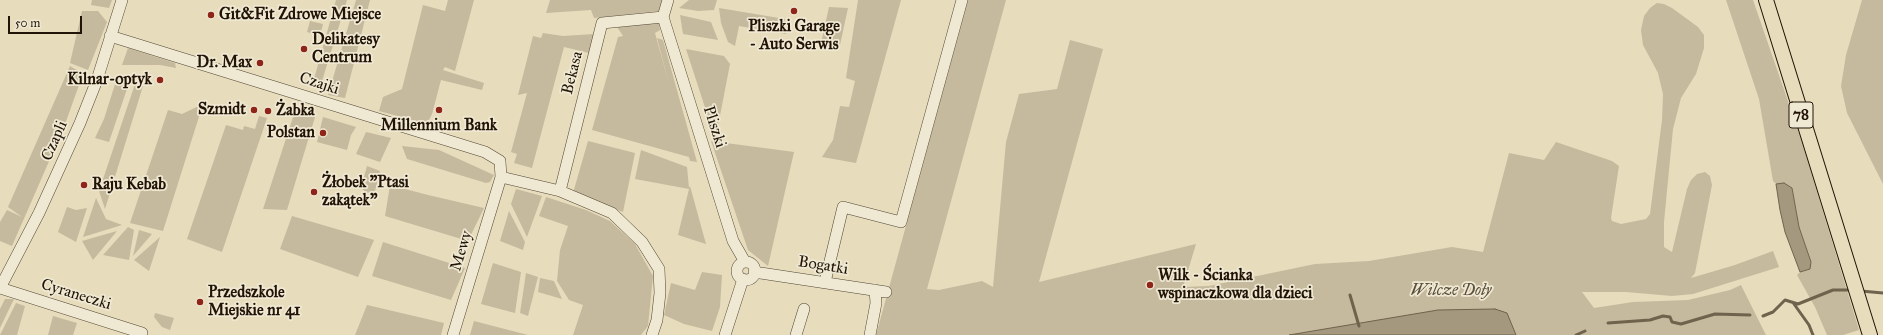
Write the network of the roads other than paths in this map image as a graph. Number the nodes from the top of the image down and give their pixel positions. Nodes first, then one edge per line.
1 (122, 0) edge
2 (668, 0) edge
3 (962, 0) edge
4 (1766, 0) edge
5 (663, 17) junction
6 (110, 36) junction
7 (501, 177) junction
8 (560, 191) junction
9 (744, 262) junction
10 (754, 272) junction
11 (743, 279) junction
12 (825, 282) junction
13 (0, 288) edge
14 (804, 309) dead end
15 (142, 333) dead end
16 (453, 335) edge
17 (652, 335) edge
18 (725, 335) edge
19 (796, 335) edge
20 (870, 335) edge
21 (1870, 335) edge

1 - 6 street, Czapli
2 - 5 street
3 - 12 street
4 - 21 main road, 78
5 - 8 street, Bekasa
5 - 9 street, Pliszki
6 - 7 street, Czajki
6 - 13 street, Czapli
7 - 8 street
7 - 16 street, Mewy
8 - 17 street
9 - 10 street, Pliszki
9 - 11 street
10 - 11 street
10 - 12 street, Bogatki
11 - 18 street
12 - 20 street, Bogatki
13 - 15 street, Cyraneczki
14 - 19 street

